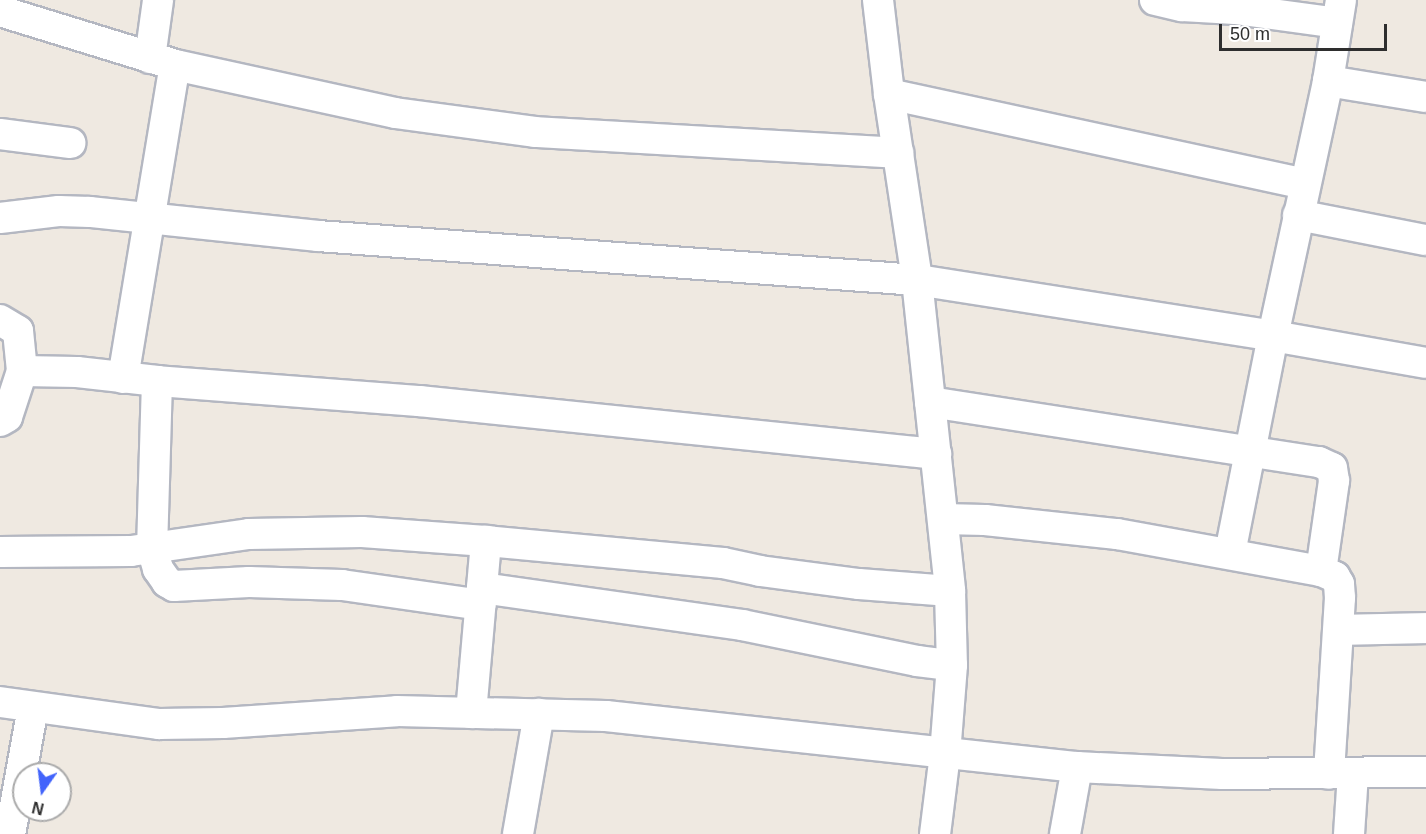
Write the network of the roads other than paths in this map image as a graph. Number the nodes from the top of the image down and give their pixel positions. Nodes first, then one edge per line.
1 (158, 0) edge
2 (878, 0) edge
3 (1155, 0) edge
4 (0, 11) edge
5 (1339, 11) edge
6 (162, 62) junction
7 (1328, 81) junction
8 (889, 94) junction
9 (1426, 97) edge
10 (0, 134) edge
11 (70, 143) dead end
12 (898, 153) junction
13 (1304, 184) junction
14 (1298, 215) junction
15 (151, 217) junction
16 (0, 218) edge
17 (1426, 240) edge
18 (916, 280) junction
19 (0, 320) edge
20 (1273, 336) junction
21 (1426, 363) edge
22 (22, 371) junction
23 (123, 378) junction
24 (157, 381) junction
25 (930, 402) junction
26 (0, 421) edge
27 (1251, 451) junction
28 (936, 454) junction
29 (943, 519) junction
30 (486, 541) junction
31 (152, 548) junction
32 (0, 552) edge
33 (1230, 553) junction
34 (1321, 571) junction
35 (950, 591) junction
36 (481, 596) junction
37 (1426, 628) edge
38 (1339, 630) junction
39 (952, 665) junction
40 (0, 702) edge
41 (33, 708) junction
42 (471, 713) junction
43 (538, 714) junction
44 (945, 754) junction
45 (1077, 767) junction
46 (1426, 772) edge
47 (1341, 774) junction
48 (10, 834) edge
49 (518, 834) edge
50 (935, 834) edge
51 (1065, 834) edge
52 (1349, 834) edge

1 - 6 street
2 - 8 street
3 - 5 street
4 - 6 street
5 - 7 street
6 - 12 street
6 - 15 street
7 - 9 street
7 - 13 street
8 - 12 street
8 - 13 street
10 - 11 street
12 - 18 street
13 - 14 street
14 - 17 street
14 - 20 street
15 - 16 street
15 - 18 street
15 - 23 street
18 - 20 street
18 - 25 street
19 - 22 street
20 - 21 street
20 - 27 street
22 - 23 street
22 - 26 street
23 - 24 street
24 - 28 street
24 - 31 street
25 - 27 street
25 - 28 street
27 - 33 street
27 - 34 street
28 - 29 street
29 - 33 street
29 - 35 street
30 - 31 street
30 - 35 street
30 - 36 street
31 - 32 street
31 - 36 street
33 - 34 street
34 - 38 street
35 - 39 street
36 - 39 street
36 - 42 street
37 - 38 street
38 - 47 street
39 - 44 street
40 - 41 street
41 - 42 street
41 - 48 street
42 - 43 street
43 - 44 street
43 - 49 street
44 - 45 street
44 - 50 street
45 - 47 street
45 - 51 street
46 - 47 street
47 - 52 street

